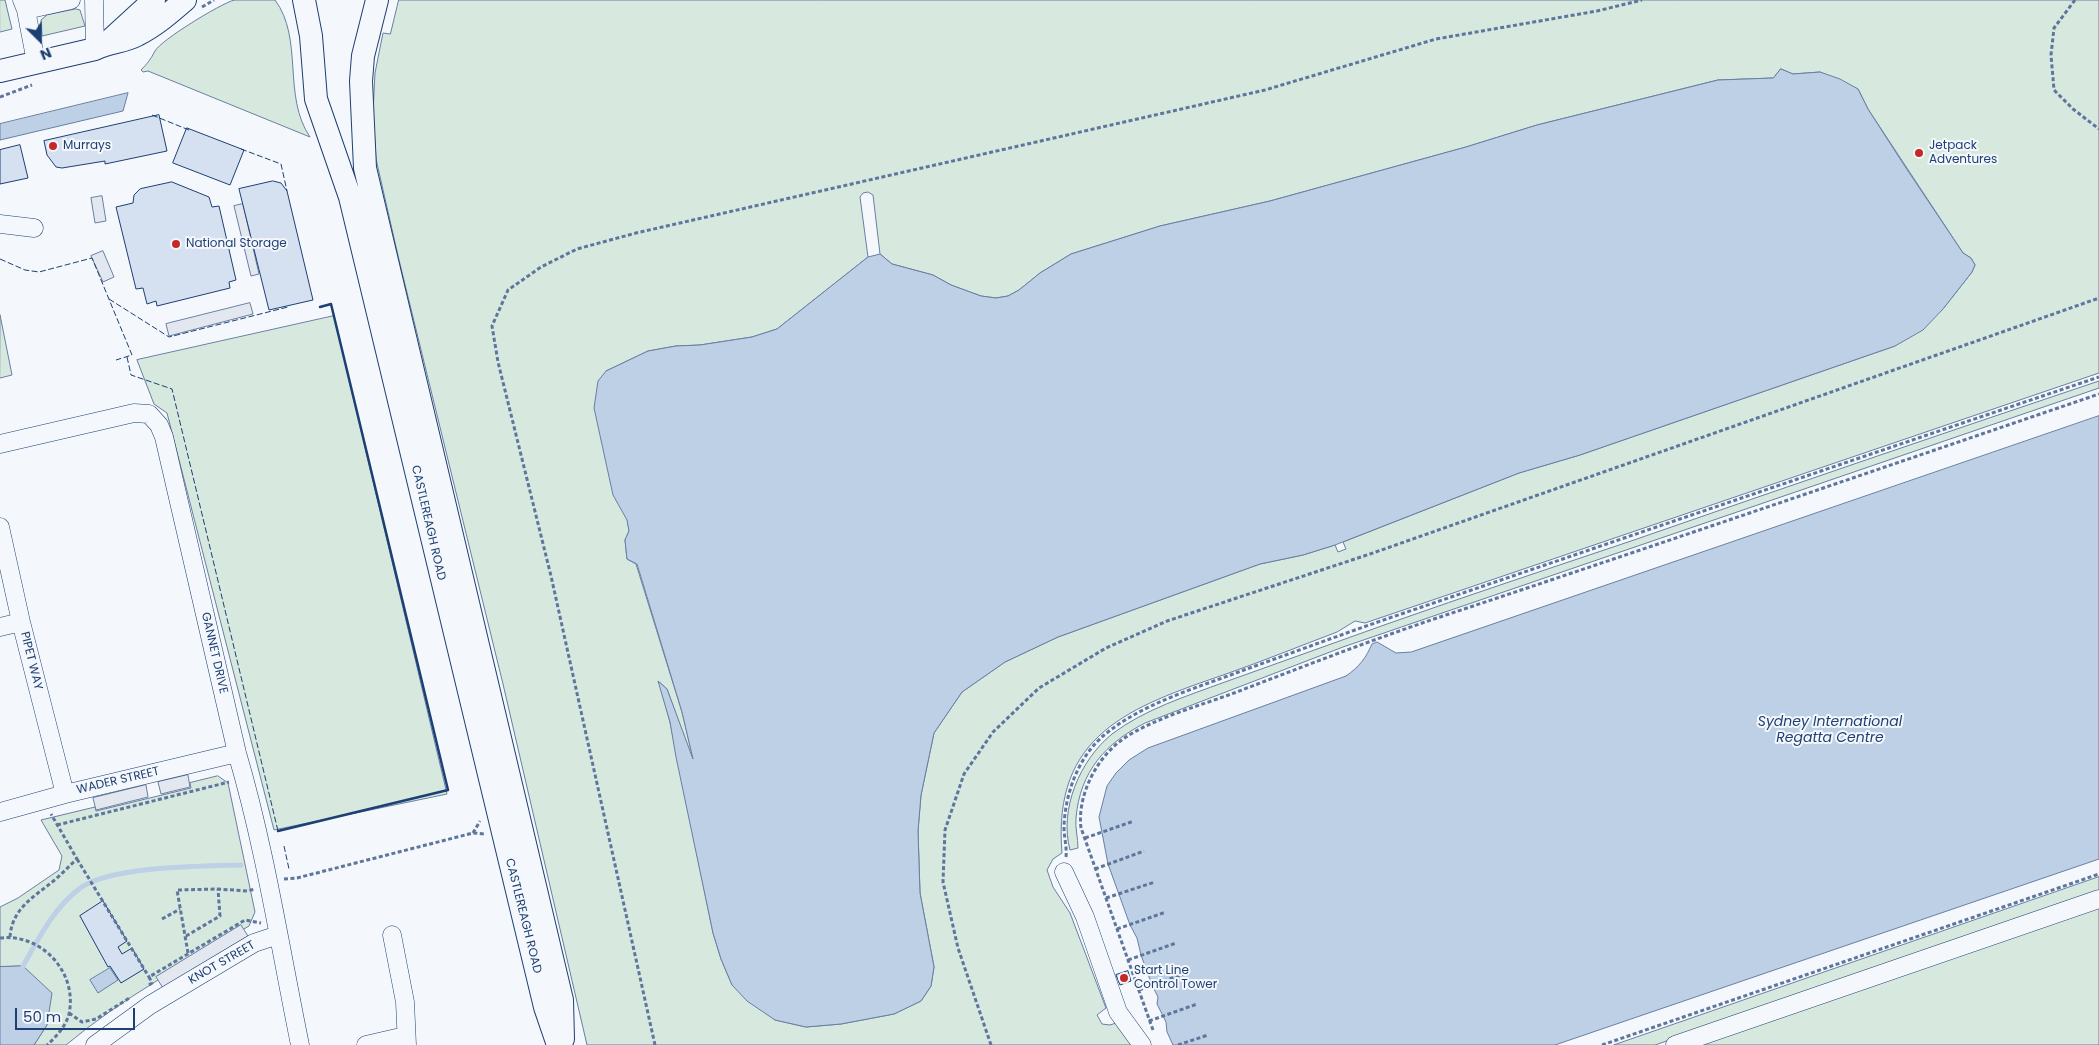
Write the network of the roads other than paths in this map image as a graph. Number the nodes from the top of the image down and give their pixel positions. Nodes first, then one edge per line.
1 (71, 0) edge
2 (94, 0) edge
3 (154, 0) edge
4 (185, 0) edge
5 (304, 0) edge
6 (377, 0) edge
7 (24, 5) edge
8 (101, 45) junction
9 (36, 62) junction
10 (0, 71) edge
11 (0, 224) edge
12 (34, 228) dead end
13 (0, 444) edge
14 (0, 527) edge
15 (21, 622) junction
16 (0, 627) edge
17 (237, 753) junction
18 (65, 794) junction
19 (0, 812) edge
20 (1064, 872) road end
21 (2099, 899) edge
22 (277, 931) junction
23 (392, 935) dead end
24 (1148, 1040) edge
25 (406, 1041) edge
26 (95, 1045) edge
27 (300, 1045) edge
28 (366, 1045) edge
29 (558, 1045) edge
30 (563, 1045) edge
31 (1675, 1045) edge

1 - 7 street
2 - 8 street
3 - 8 main road
4 - 8 main road
5 - 29 main road, CASTLEREAGH ROAD
6 - 30 main road, CASTLEREAGH ROAD
7 - 9 street
8 - 9 main road
9 - 10 main road
11 - 12 street
13 - 17 street, GANNET DRIVE
14 - 15 street, PIPET WAY
15 - 16 street
15 - 18 street, PIPET WAY
17 - 18 street, WADER STREET
17 - 22 street, GANNET DRIVE
18 - 19 street, WADER STREET
20 - 24 street
21 - 31 street
22 - 26 street, KNOT STREET
22 - 27 street, GANNET DRIVE
23 - 25 street
25 - 28 street

